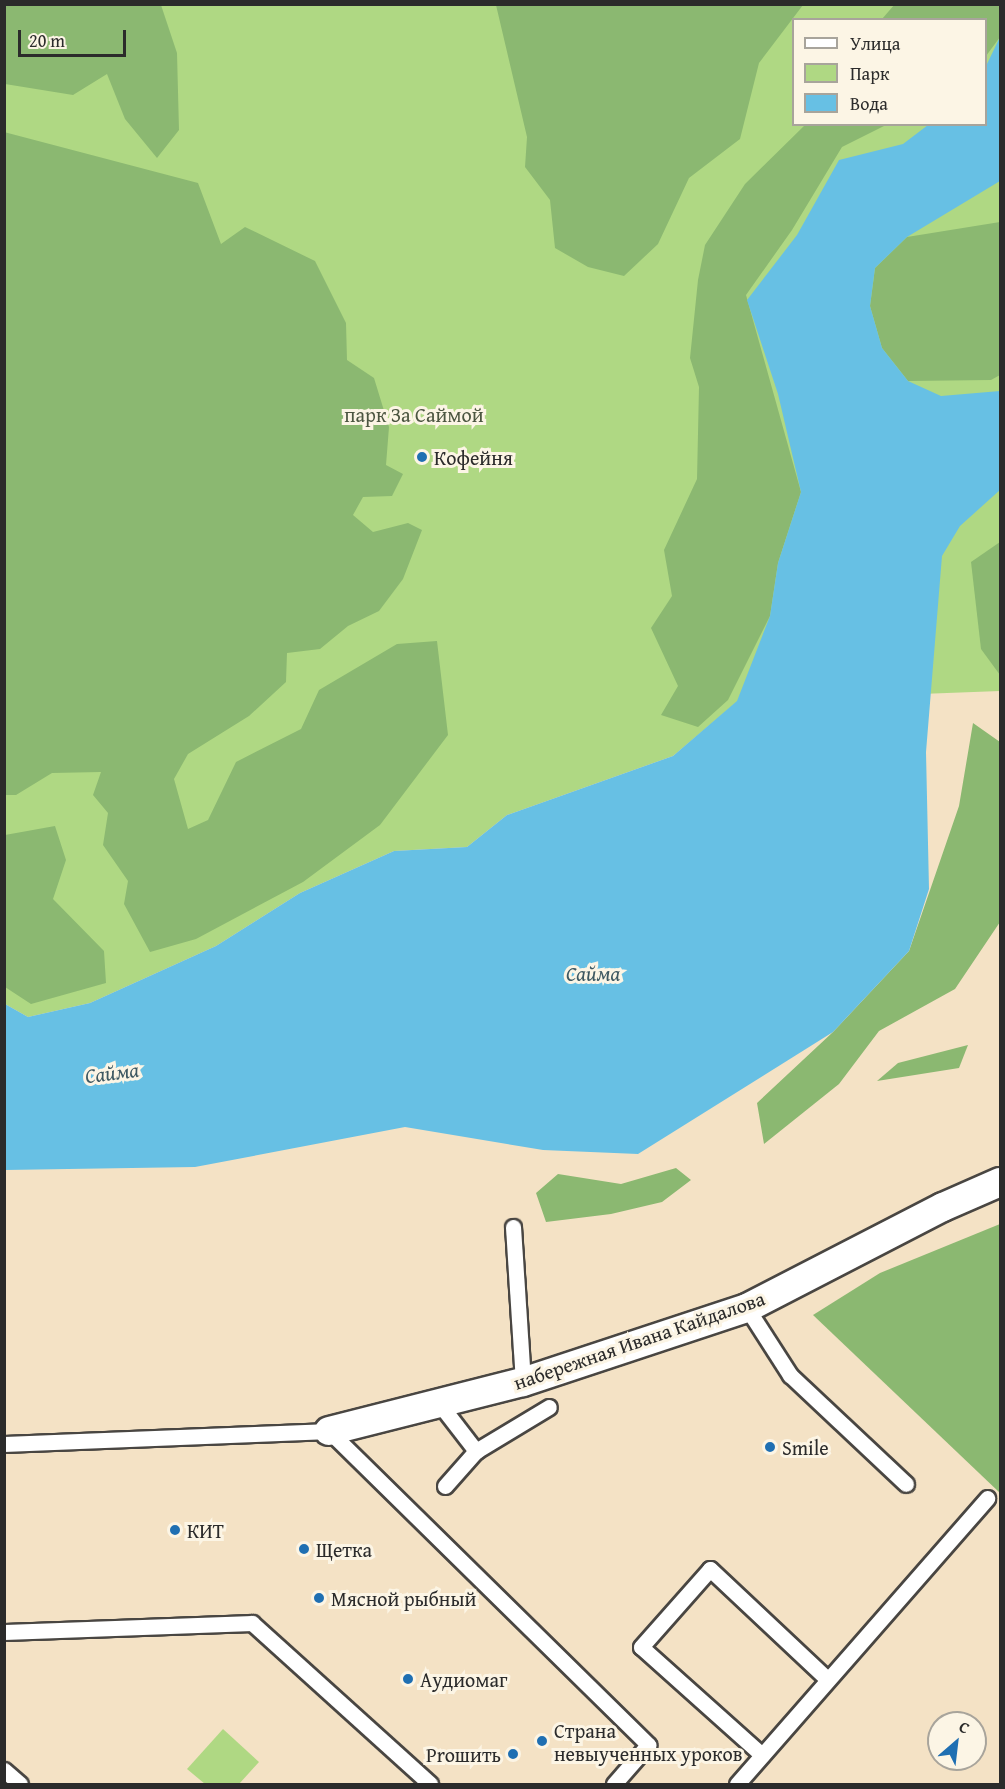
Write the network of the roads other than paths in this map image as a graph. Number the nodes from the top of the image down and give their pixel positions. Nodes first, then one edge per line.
1 (1000, 1182) edge
2 (513, 1227) dead end
3 (747, 1308) junction
4 (523, 1382) junction
5 (439, 1403) junction
6 (549, 1407) dead end
7 (329, 1431) junction
8 (4, 1444) edge
9 (476, 1451) junction
10 (906, 1484) dead end
11 (446, 1486) dead end
12 (987, 1498) dead end
13 (4, 1632) edge
14 (827, 1679) junction
15 (762, 1755) junction
16 (4, 1770) edge
17 (20, 1785) edge
18 (430, 1785) edge
19 (614, 1785) edge
20 (737, 1785) edge

1 - 3 street, набережная Ивана Кайдалова
2 - 4 lane
3 - 4 street, набережная Ивана Кайдалова
3 - 10 lane
4 - 5 street, набережная Ивана Кайдалова
5 - 7 street, набережная Ивана Кайдалова
5 - 9 lane
6 - 9 lane
7 - 8 lane
7 - 19 lane
9 - 11 lane
12 - 14 lane
13 - 18 lane
14 - 15 lane
14 - 15 lane
15 - 20 lane
16 - 17 lane

